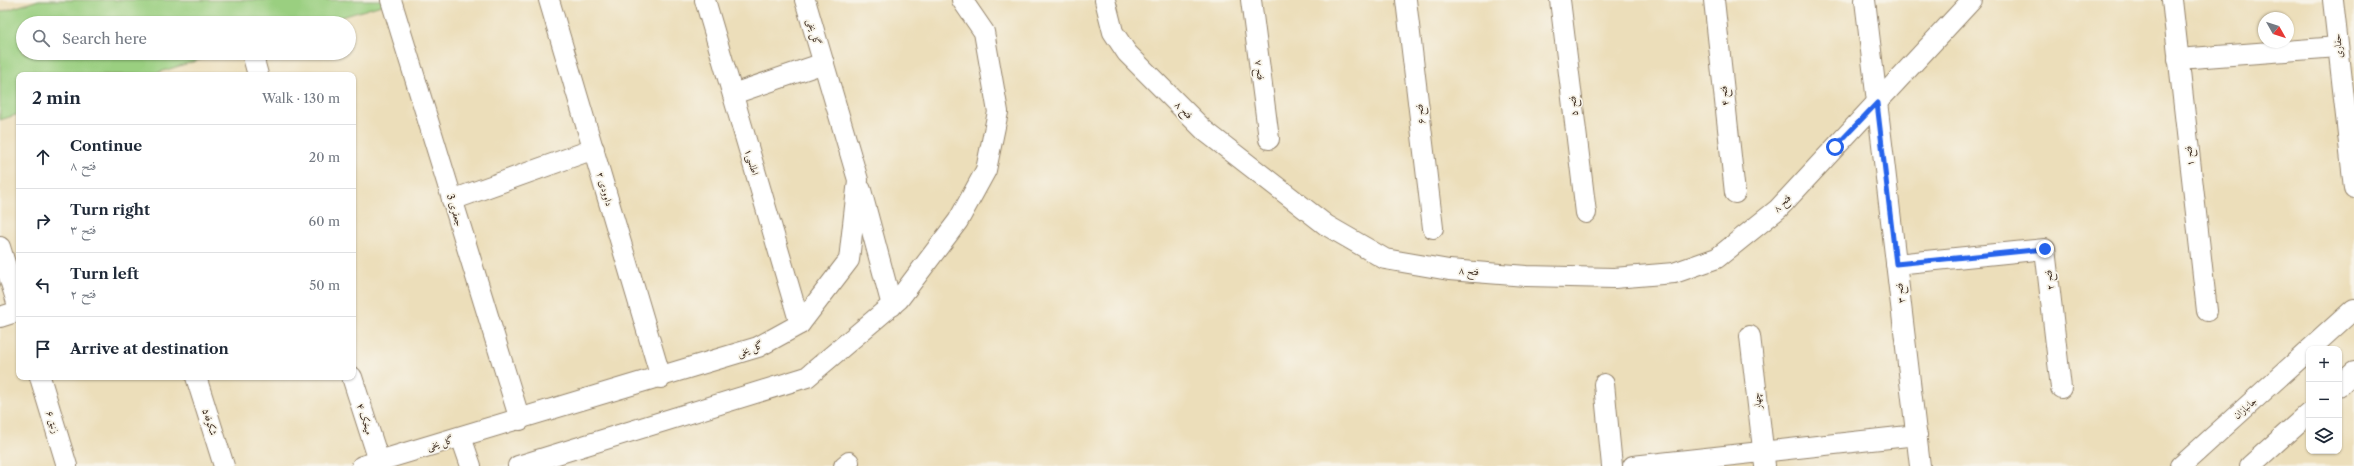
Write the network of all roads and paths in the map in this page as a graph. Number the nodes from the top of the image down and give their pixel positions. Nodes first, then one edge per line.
1 (391, 0) edge
2 (549, 0) edge
3 (705, 0) edge
4 (805, 0) edge
5 (962, 0) edge
6 (1105, 0) edge
7 (1251, 0) edge
8 (1406, 0) edge
9 (1560, 0) edge
10 (1714, 0) edge
11 (1865, 0) edge
12 (1972, 0) edge
13 (2172, 0) edge
14 (2333, 0) edge
15 (2338, 47) junction
16 (2178, 59) junction
17 (254, 60) edge
18 (824, 63) junction
19 (257, 72) edge
20 (733, 94) junction
21 (1877, 103) junction
22 (1269, 139) dead end
23 (594, 149) junction
24 (858, 180) junction
25 (2354, 188) edge
26 (1735, 193) dead end
27 (452, 200) junction
28 (1586, 213) dead end
29 (1433, 228) dead end
30 (0, 246) edge
31 (1896, 264) junction
32 (16, 300) edge
33 (892, 306) junction
34 (2354, 309) edge
35 (16, 311) edge
36 (2207, 311) dead end
37 (0, 317) edge
38 (800, 324) junction
39 (1750, 336) dead end
40 (2312, 346) edge
41 (2306, 352) edge
42 (2354, 372) edge
43 (661, 378) junction
44 (41, 380) edge
45 (197, 380) edge
46 (353, 380) edge
47 (2342, 383) edge
48 (1604, 384) dead end
49 (2061, 388) dead end
50 (2306, 416) edge
51 (520, 420) junction
52 (1917, 435) junction
53 (462, 437) junction
54 (1764, 459) edge
55 (370, 464) edge
56 (67, 466) edge
57 (224, 466) edge
58 (471, 466) edge
59 (518, 466) edge
60 (1612, 466) edge
61 (1633, 466) edge
62 (1920, 466) edge
63 (2181, 466) edge
64 (2250, 466) edge

1 - 27 street, 3 جعفری
2 - 23 street, داوودی ۲
3 - 20 street, اطلسی۱
4 - 18 street, گل یخی
5 - 33 street
6 - 21 street, فتح ۸
7 - 22 street, فتح ۷
8 - 29 street, فتح ۶
9 - 28 street, فتح ۵
10 - 26 street, فتح ۴
11 - 21 street, فتح ۳
12 - 21 street, فتح ۸
13 - 16 street, فتح ۱
14 - 15 street, حفاری
15 - 16 street
15 - 25 street, حفاری
16 - 36 street, فتح ۱
17 - 19 street
18 - 20 street
18 - 24 street, گل یخی
20 - 38 street, اطلسی۱
21 - 31 street, فتح ۳
23 - 27 street
23 - 43 street, داوودی ۲
24 - 33 street
24 - 38 street, گل یخی
27 - 51 street, 3 جعفری
30 - 32 street
31 - 49 street, فتح ۲
31 - 52 street, فتح ۳
33 - 59 street
34 - 40 street, جانبازان
35 - 37 street
38 - 43 street, گل یخی
39 - 54 street, چهار
41 - 63 street, جانبازان
42 - 47 street
43 - 51 street, گل یخی
44 - 56 street, زنبق ۶
45 - 57 street, شکوفه۵
46 - 55 street, میخک ۴
48 - 60 street
50 - 64 street
51 - 53 street, گل یخی
52 - 54 street
52 - 62 street, فتح ۳
53 - 55 street, گل یخی
53 - 58 street
54 - 61 street

